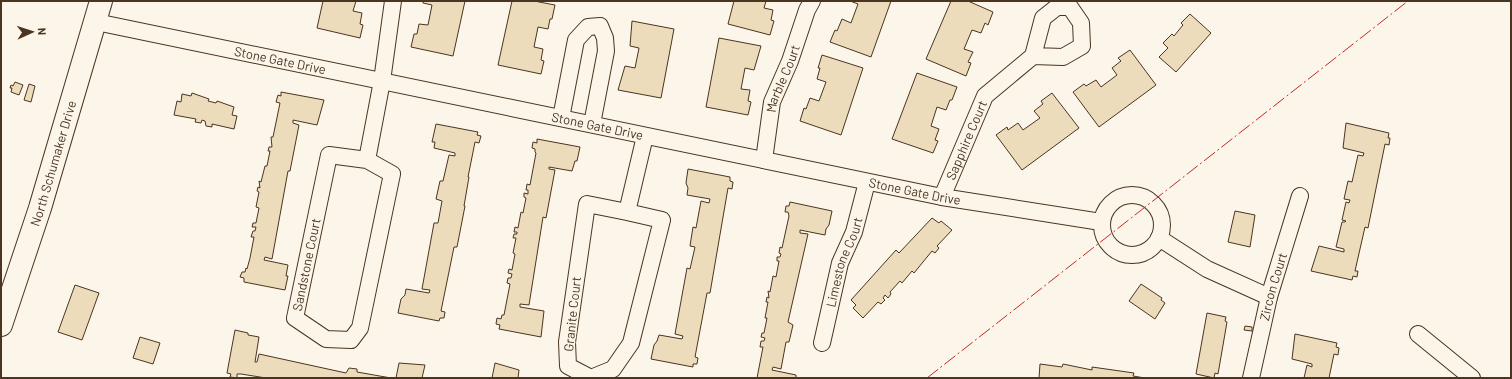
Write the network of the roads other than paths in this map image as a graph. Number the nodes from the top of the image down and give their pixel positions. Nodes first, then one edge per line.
1 (101, 1) edge
2 (393, 1) edge
3 (812, 1) edge
4 (96, 22) junction
5 (1033, 56) dead end
6 (382, 81) junction
7 (561, 118) junction
8 (592, 124) junction
9 (645, 136) junction
10 (366, 160) junction
11 (764, 160) junction
12 (867, 182) junction
13 (1300, 196) dead end
14 (942, 197) junction
15 (627, 212) junction
16 (1101, 222) junction
17 (1159, 238) junction
18 (1269, 297) junction
19 (1, 325) edge
20 (1418, 334) dead end
21 (822, 343) dead end
22 (1251, 378) edge
23 (1472, 378) edge

1 - 4 street, North Schumaker Drive
2 - 6 street
3 - 11 street, Marble Court
4 - 6 street, Stone Gate Drive
4 - 19 street, North Schumaker Drive
5 - 14 street, Sapphire Court
6 - 7 street, Stone Gate Drive
6 - 10 street
7 - 8 street, Stone Gate Drive
7 - 8 street
8 - 9 street, Stone Gate Drive
9 - 11 street, Stone Gate Drive
9 - 15 street
10 - 10 street, Sandstone Court
11 - 12 street, Stone Gate Drive
12 - 14 street, Stone Gate Drive
12 - 21 street, Limestone Court
13 - 18 street, Zircon Court
14 - 16 street, Stone Gate Drive
15 - 15 street, Granite Court
16 - 17 street
16 - 17 street
17 - 18 street
18 - 22 street, Zircon Court
20 - 23 street

